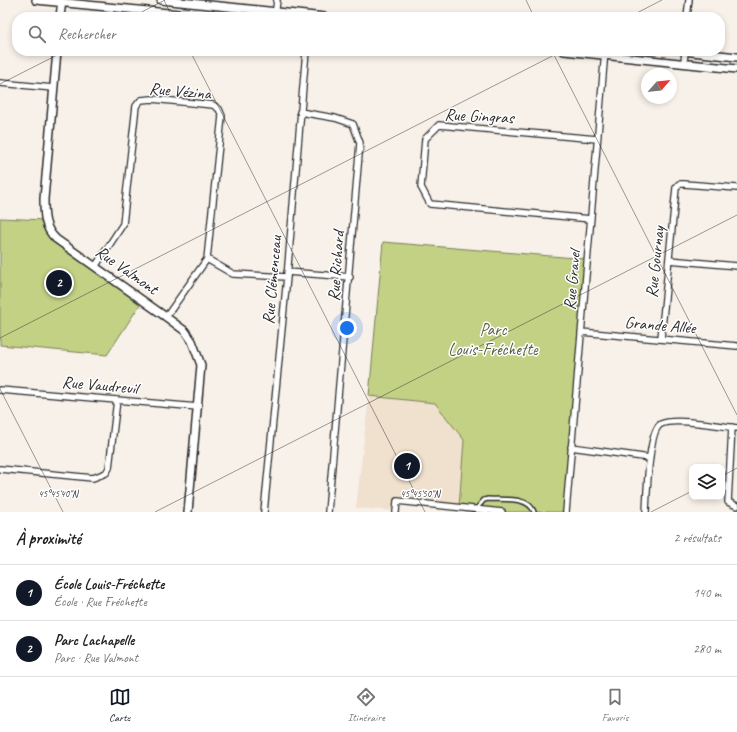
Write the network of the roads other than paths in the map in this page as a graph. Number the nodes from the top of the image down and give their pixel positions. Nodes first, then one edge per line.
1 (36, 0) edge
2 (161, 0) edge
3 (277, 0) edge
4 (689, 0) edge
5 (62, 1) edge
6 (61, 12) edge
7 (163, 12) edge
8 (260, 12) edge
9 (276, 12) edge
10 (688, 12) edge
11 (56, 56) edge
12 (306, 56) edge
13 (605, 56) edge
14 (631, 56) edge
15 (684, 56) edge
16 (725, 56) edge
17 (737, 57) edge
18 (684, 62) junction
19 (737, 69) edge
20 (0, 83) edge
21 (53, 88) junction
22 (300, 112) junction
23 (598, 140) junction
24 (737, 188) edge
25 (591, 220) junction
26 (207, 259) junction
27 (669, 260) junction
28 (737, 266) edge
29 (94, 267) junction
30 (287, 275) junction
31 (350, 277) junction
32 (166, 317) junction
33 (581, 332) junction
34 (661, 338) junction
35 (737, 346) edge
36 (0, 390) edge
37 (117, 400) junction
38 (198, 407) junction
39 (735, 428) edge
40 (571, 447) junction
41 (650, 458) junction
42 (0, 469) edge
43 (737, 506) edge
44 (476, 509) junction
45 (188, 512) edge
46 (264, 512) edge
47 (328, 512) edge
48 (396, 512) edge
49 (502, 512) edge
50 (534, 512) edge
51 (566, 512) edge
52 (646, 512) edge

1 - 5 street
2 - 8 street
3 - 9 street
4 - 10 street
5 - 6 street
5 - 7 street
11 - 21 street, Rue Valmont
12 - 22 street, Rue Clémenceau
13 - 23 street, Rue Gravel
14 - 18 street
15 - 18 street
16 - 17 street
18 - 19 street
20 - 21 street
21 - 29 street, Rue Valmont
22 - 30 street, Rue Clémenceau
22 - 31 street, Rue Richard
23 - 25 street, Rue Gravel
23 - 25 street, Rue Gingras
24 - 27 street, Rue Gournay
25 - 33 street, Rue Gravel
26 - 29 street, Rue Vézina
26 - 30 street
26 - 32 street, Rue Vézina
27 - 28 street
27 - 34 street, Rue Gournay
29 - 32 street, Rue Valmont
30 - 31 street
30 - 46 street, Rue Clémenceau
31 - 47 street, Rue Richard
32 - 38 street, Rue Valmont
33 - 34 street, Grande Allée
33 - 40 street, Rue Gravel
34 - 35 street, Grande Allée
36 - 37 street, Rue Vaudreuil
37 - 38 street, Rue Vaudreuil
37 - 42 street
38 - 45 street, Rue Valmont
39 - 41 street
39 - 43 street
40 - 41 street
40 - 51 street, Rue Gravel
41 - 52 street
44 - 48 street
44 - 49 street
44 - 50 lane

